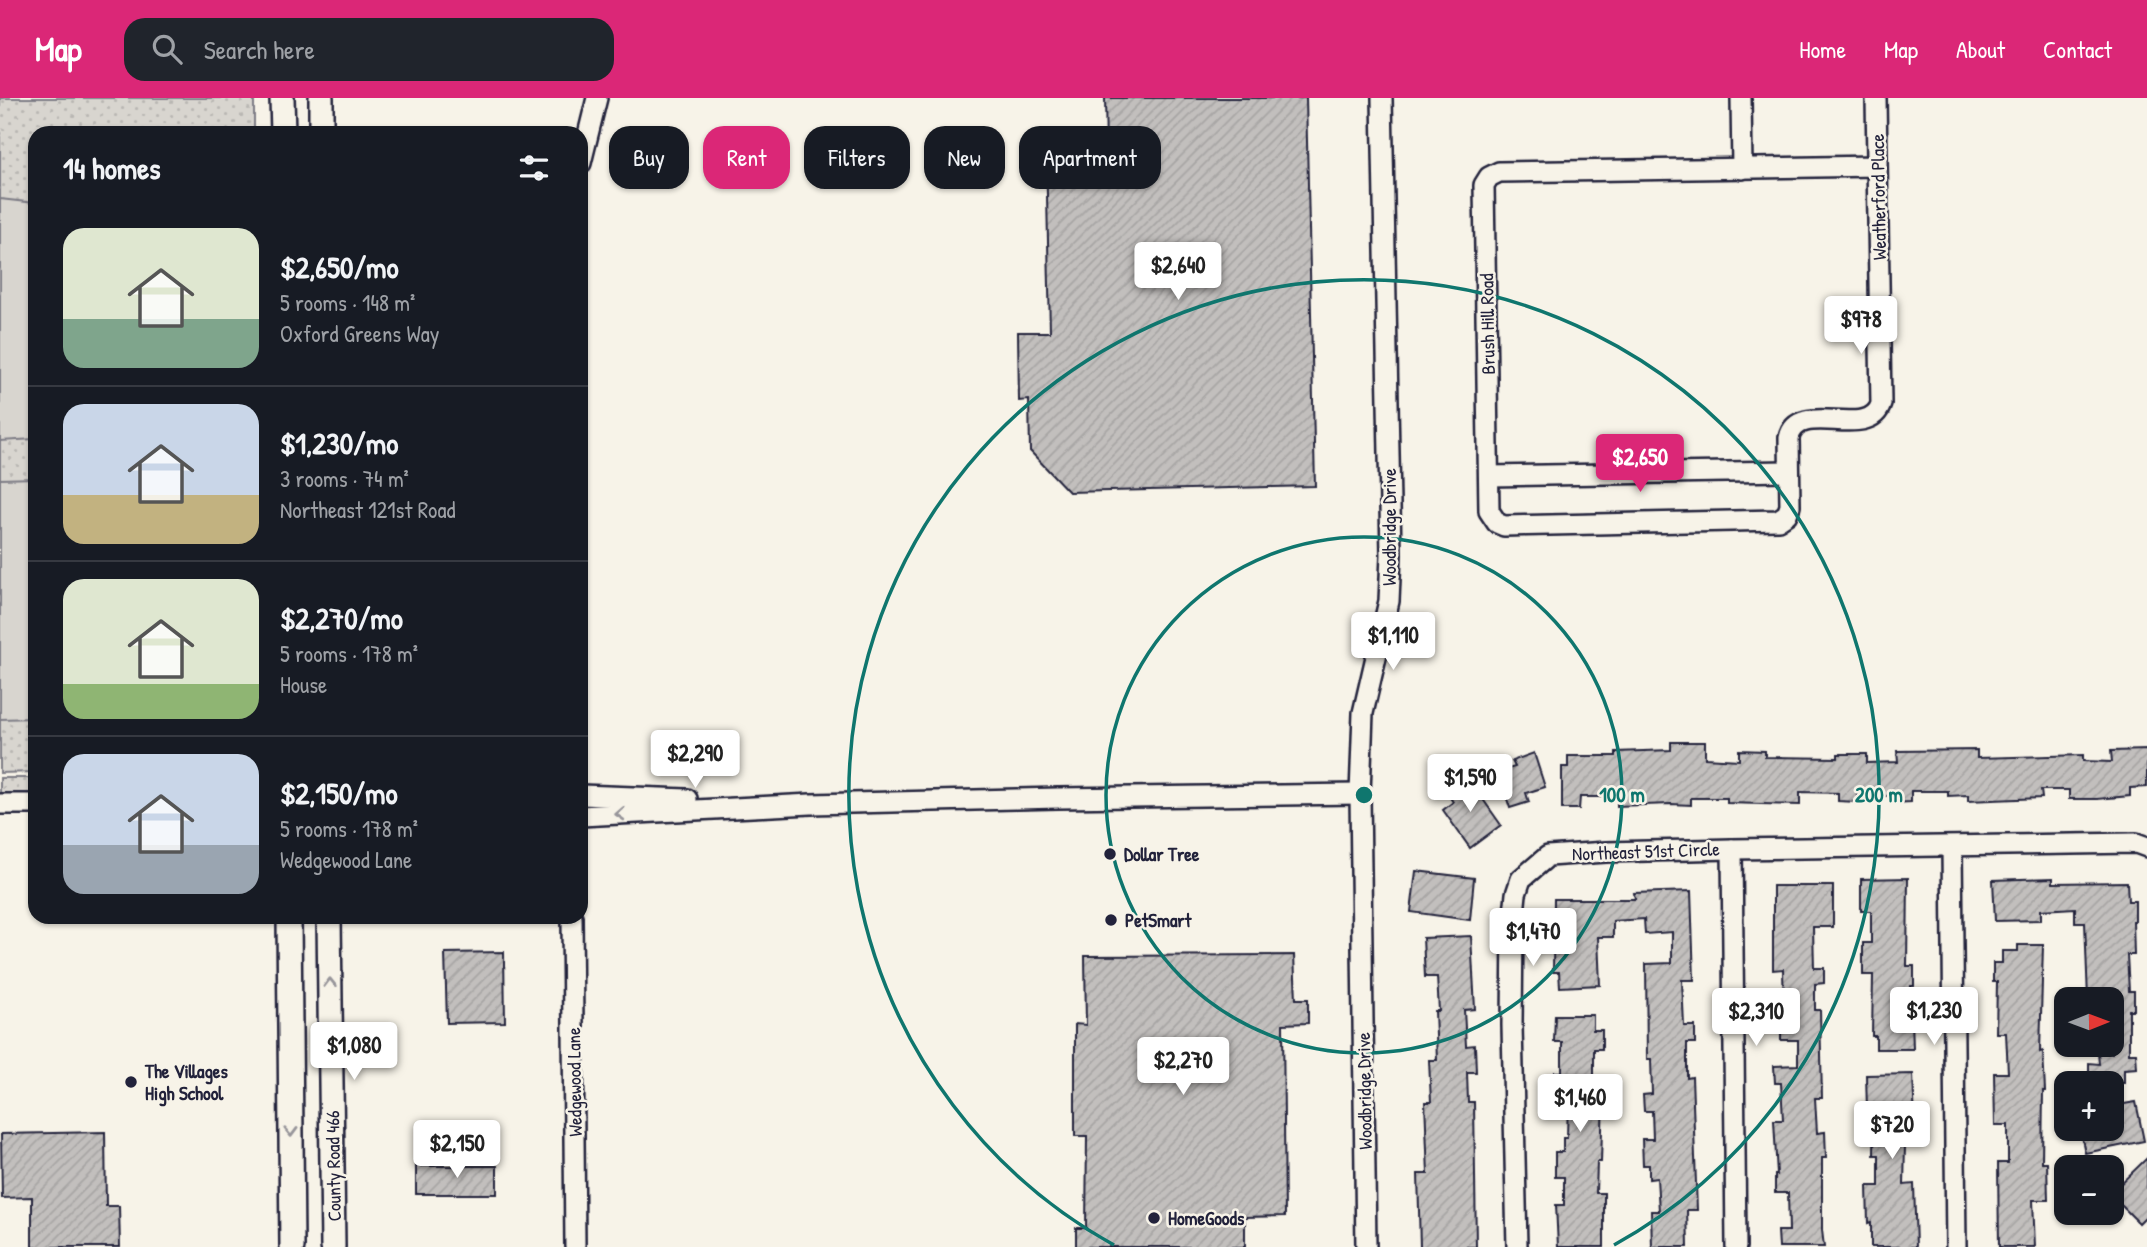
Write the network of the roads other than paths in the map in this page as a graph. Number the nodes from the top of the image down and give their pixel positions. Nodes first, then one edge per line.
1 (282, 98) edge
2 (321, 98) edge
3 (597, 98) edge
4 (1382, 98) edge
5 (1741, 98) edge
6 (1876, 98) edge
7 (283, 126) edge
8 (321, 126) edge
9 (588, 135) edge
10 (1877, 166) junction
11 (1742, 169) junction
12 (1789, 471) junction
13 (1489, 476) junction
14 (1360, 794) junction
15 (588, 795) edge
16 (0, 804) edge
17 (28, 804) edge
18 (811, 804) junction
19 (588, 816) edge
20 (1952, 847) junction
21 (2147, 848) edge
22 (1732, 849) junction
23 (289, 924) edge
24 (329, 924) edge
25 (572, 924) edge
26 (292, 1247) edge
27 (333, 1247) edge
28 (575, 1247) edge
29 (1366, 1247) edge
30 (1517, 1247) edge
31 (1736, 1247) edge
32 (1956, 1247) edge

1 - 7 main road
2 - 8 main road
3 - 9 street
4 - 14 street, Woodbridge Drive
5 - 11 street
6 - 10 street, Weatherford Place
10 - 11 street, Brush Hill Road
10 - 12 street, Weatherford Place
11 - 13 street, Brush Hill Road
12 - 13 street
12 - 13 street, Brush Hill Road
14 - 18 street
14 - 29 street, Woodbridge Drive
15 - 18 street
16 - 17 street
18 -> 19 street
20 - 21 street, Northeast 51st Circle
20 - 22 street, Northeast 51st Circle
20 - 32 street
22 - 30 street, Northeast 51st Circle
22 - 31 street
23 -> 26 main road
27 -> 24 main road, County Road 466
25 - 28 street, Wedgewood Lane

